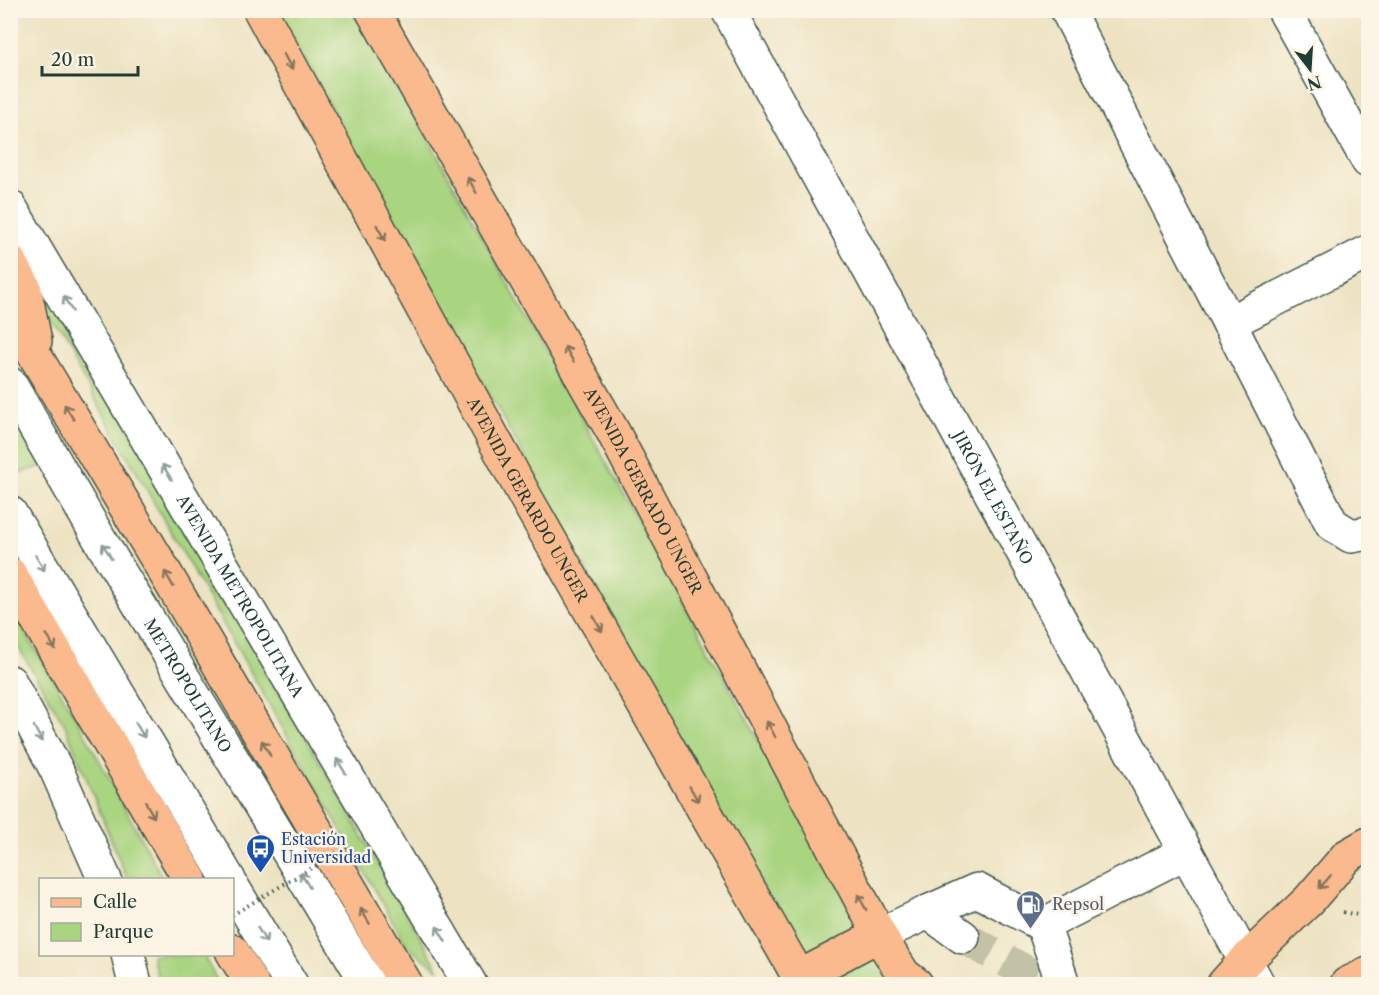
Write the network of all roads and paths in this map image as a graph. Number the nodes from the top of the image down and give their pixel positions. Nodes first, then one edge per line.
1 (260, 10) edge
2 (372, 10) edge
3 (728, 10) edge
4 (1067, 10) edge
5 (1284, 10) edge
6 (1368, 161) edge
7 (10, 207) edge
8 (1368, 252) edge
9 (10, 262) edge
10 (10, 314) edge
11 (1229, 323) junction
12 (40, 363) junction
13 (10, 384) edge
14 (10, 513) edge
15 (1368, 533) edge
16 (10, 574) edge
17 (10, 682) edge
18 (1368, 844) edge
19 (340, 851) dead end
20 (1186, 852) junction
21 (105, 878) edge
22 (189, 878) edge
23 (228, 878) edge
24 (234, 889) edge
25 (928, 912) junction
26 (234, 914) edge
27 (1043, 925) junction
28 (879, 935) junction
29 (963, 938) tunnel mouth
30 (234, 954) edge
31 (128, 956) edge
32 (1368, 974) edge
33 (1242, 977) edge
34 (801, 981) edge
35 (909, 981) edge
36 (135, 984) edge
37 (252, 984) edge
38 (291, 984) edge
39 (368, 984) edge
40 (406, 984) edge
41 (470, 984) edge
42 (1063, 984) edge
43 (1347, 984) edge

1 -> 34 main road, AVENIDA GERARDO UNGER
28 -> 2 main road, AVENIDA GERRADO UNGER
3 - 20 street, JIRÓN EL ESTAÑO
4 - 11 street
5 - 6 street
41 -> 7 street, AVENIDA METROPOLITANA
8 - 11 street
9 - 12 main road
10 - 12 main road
11 - 15 street
40 -> 12 main road
39 -> 13 street, METROPOLITANO
14 -> 23 street
16 -> 22 main road
17 -> 21 street
18 -> 33 main road
19 - 26 path, bridge
20 - 27 street
20 - 33 street, JIRÓN EL ESTAÑO
24 -> 38 street
25 - 27 street
25 - 28 street
25 - 29 street
27 - 42 street
28 - 34 main road
28 - 35 main road, AVENIDA GERRADO UNGER
30 - 37 main road
31 - 36 street
32 - 43 main road

